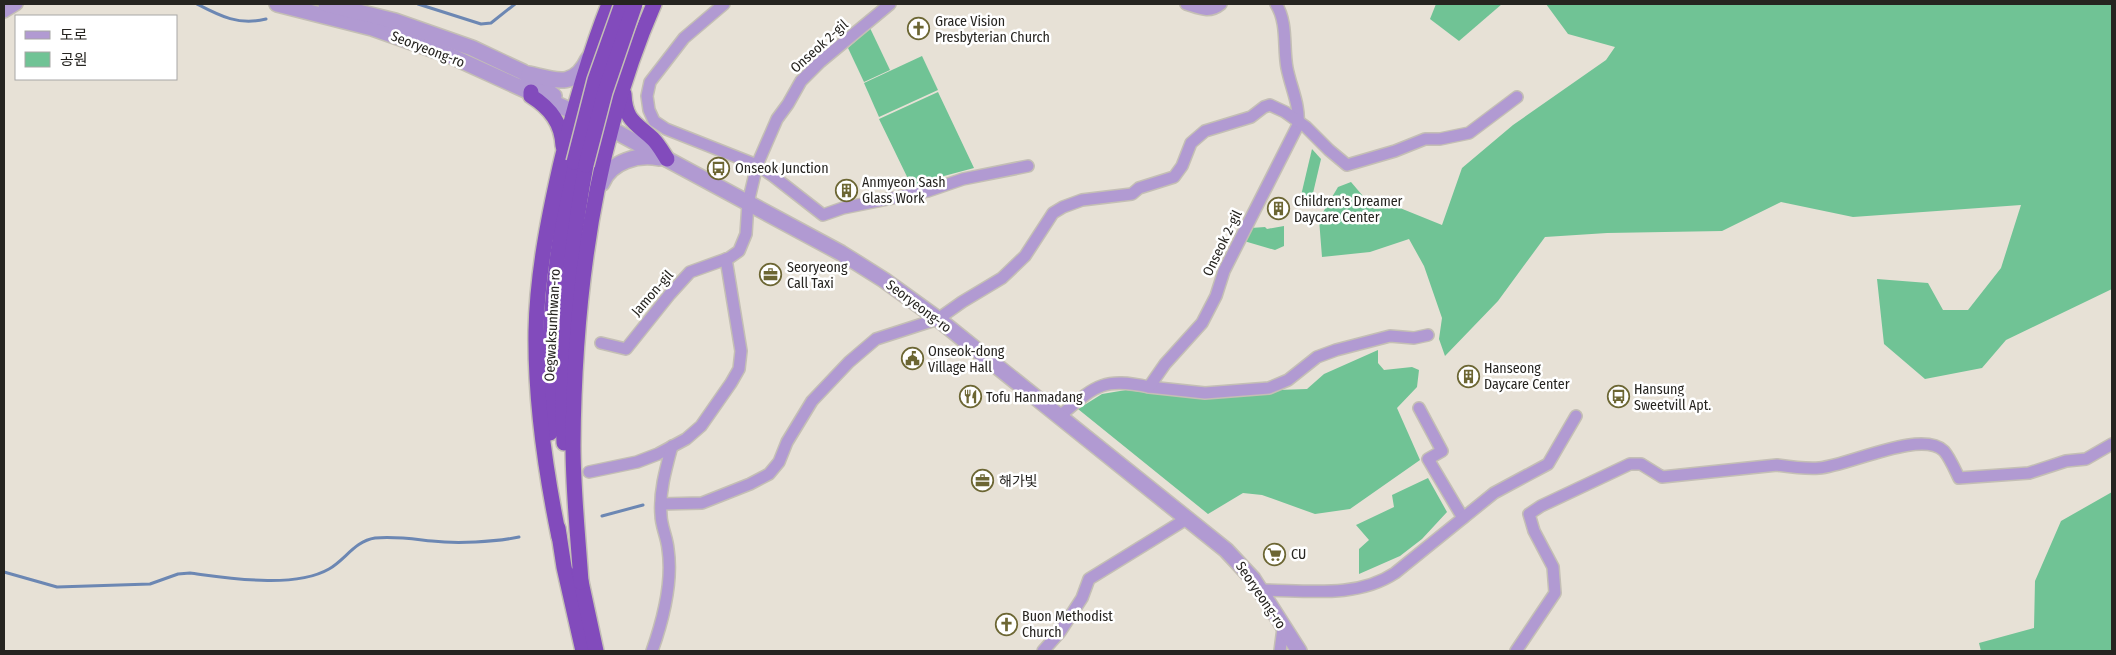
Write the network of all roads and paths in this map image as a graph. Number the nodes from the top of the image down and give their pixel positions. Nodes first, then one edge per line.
1 (17, 4) edge
2 (277, 4) edge
3 (326, 4) edge
4 (609, 4) edge
5 (622, 4) edge
6 (635, 4) edge
7 (654, 4) edge
8 (724, 4) edge
9 (890, 4) edge
10 (1186, 4) edge
11 (1221, 4) edge
12 (1276, 4) edge
13 (368, 9) edge
14 (4, 12) edge
15 (590, 59) junction
16 (524, 84) junction
17 (624, 85) junction
18 (1517, 98) dead end
19 (573, 110) junction
20 (1298, 121) junction
21 (611, 129) junction
22 (667, 159) junction
23 (574, 161) junction
24 (757, 165) junction
25 (1028, 166) dead end
26 (599, 184) junction
27 (748, 203) junction
28 (726, 259) junction
29 (938, 319) junction
30 (1428, 335) dead end
31 (601, 343) dead end
32 (1149, 387) junction
33 (1419, 408) dead end
34 (1060, 416) junction
35 (1576, 416) dead end
36 (2112, 444) edge
37 (672, 446) junction
38 (589, 472) dead end
39 (661, 504) junction
40 (1188, 518) junction
41 (1463, 518) junction
42 (581, 582) junction
43 (1260, 590) junction
44 (1283, 628) junction
45 (583, 651) edge
46 (596, 651) edge
47 (652, 651) edge
48 (1043, 651) edge
49 (1280, 651) edge
50 (1298, 651) edge
51 (1516, 651) edge

1 - 14 street
2 - 16 street, Seoryeong-ro
3 - 13 street, Seoryeong-ro
4 - 15 highway
5 - 23 highway, Oegwaksunhwan-ro, bridge
6 - 23 highway, Oegwaksunhwan-ro, bridge
7 - 17 highway
8 - 24 street
9 - 24 street, Onseok 2-gil
10 - 11 street
12 - 20 street, Onseok 2-gil
13 - 16 street, Seoryeong-ro
15 - 16 street
15 - 19 highway
16 - 19 street, Seoryeong-ro
16 - 19 street, Seoryeong-ro
16 - 23 highway
17 - 21 highway
17 - 22 highway
18 - 20 street
19 - 21 street, Seoryeong-ro
19 - 23 highway
20 - 29 street
20 - 32 street, Onseok 2-gil
21 - 22 street, Seoryeong-ro
21 - 26 highway
22 - 26 street
22 - 27 street, Seoryeong-ro
23 - 42 highway, Oegwaksunhwan-ro
23 - 45 highway, Oegwaksunhwan-ro
24 - 25 street
24 - 27 street, Onseok 2-gil
26 - 42 highway
27 - 28 street, Jamon-gil
27 - 29 street, Seoryeong-ro
28 - 31 street, Jamon-gil
28 - 37 street
29 - 34 street, Seoryeong-ro
29 - 39 street
30 - 32 street
32 - 34 street
33 - 41 street
34 - 40 street, Seoryeong-ro
35 - 41 street
36 - 51 street
37 - 38 street
37 - 39 street
39 - 47 street
40 - 43 street, Seoryeong-ro
40 - 48 street
41 - 43 street
42 - 46 highway, Oegwaksunhwan-ro
43 - 44 street, Seoryeong-ro
44 - 49 street
44 - 50 street, Seoryeong-ro

